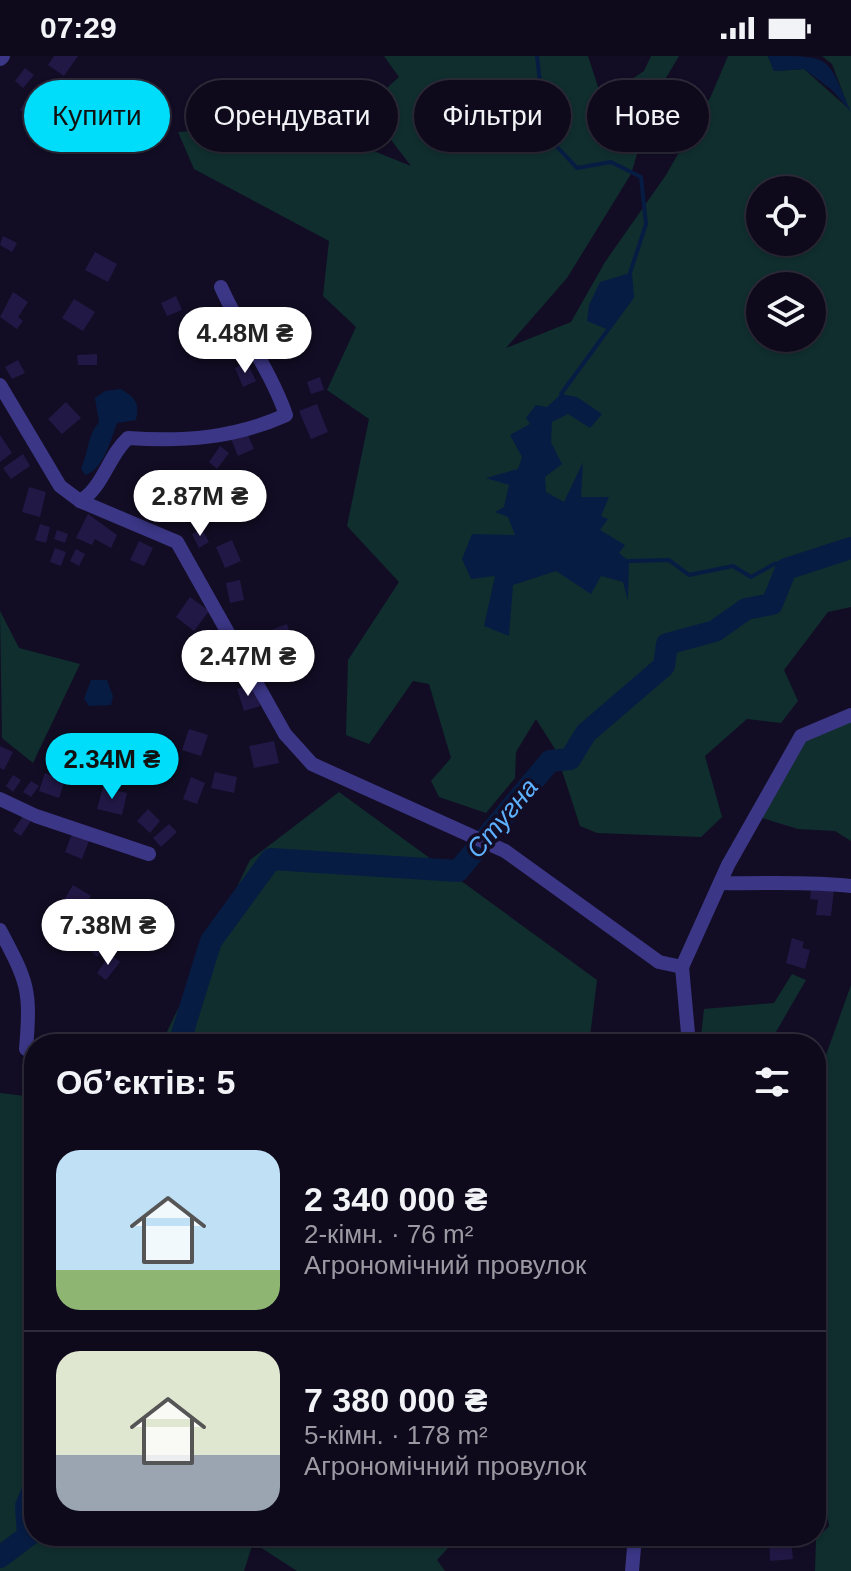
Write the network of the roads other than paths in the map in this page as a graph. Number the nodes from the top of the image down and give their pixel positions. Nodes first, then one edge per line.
1 (221, 287) dead end
2 (0, 385) edge
3 (80, 501) junction
4 (851, 715) edge
5 (0, 799) edge
6 (149, 854) dead end
7 (720, 883) junction
8 (851, 886) edge
9 (0, 930) edge
10 (682, 967) junction
11 (26, 1034) edge
12 (688, 1034) edge
13 (634, 1546) edge
14 (632, 1571) edge

1 - 3 street
2 - 3 street
3 - 10 street
4 - 7 street
5 - 6 street
7 - 8 street
7 - 10 street
9 - 11 street
10 - 12 street
13 - 14 street

